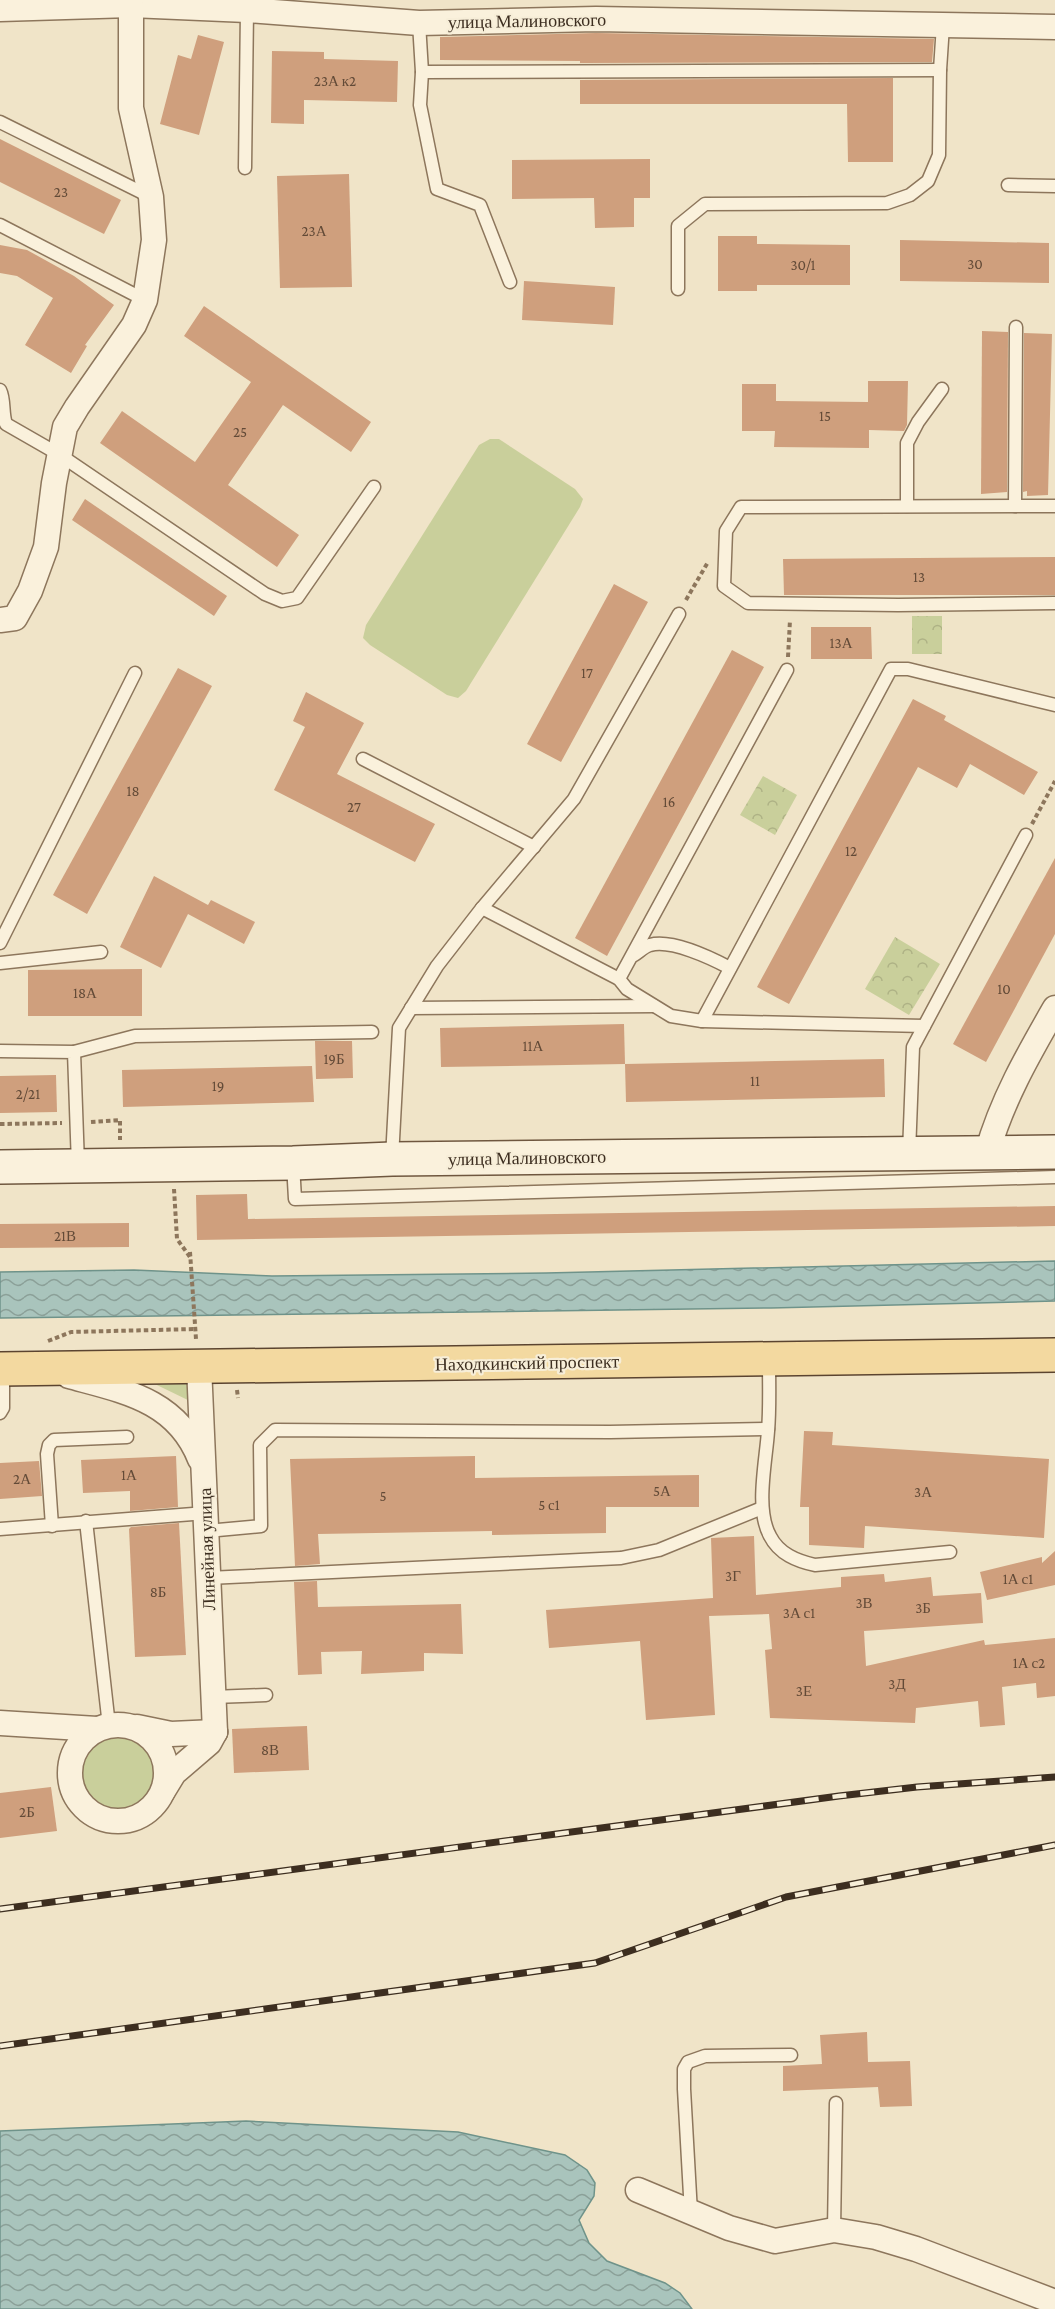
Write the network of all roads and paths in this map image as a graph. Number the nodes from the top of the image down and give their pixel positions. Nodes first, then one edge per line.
1 (134, 2) edge
2 (0, 9) edge
3 (247, 10) junction
4 (419, 23) junction
5 (943, 25) junction
6 (1055, 27) edge
7 (939, 70) junction
8 (422, 72) junction
9 (0, 122) edge
10 (245, 168) dead end
11 (1008, 185) dead end
12 (1055, 186) edge
13 (151, 197) junction
14 (0, 225) edge
15 (510, 282) dead end
16 (678, 289) dead end
17 (145, 300) junction
18 (1016, 327) dead end
19 (942, 389) dead end
20 (0, 390) edge
21 (60, 455) junction
22 (374, 487) dead end
23 (907, 506) junction
24 (1015, 506) junction
25 (1055, 506) edge
26 (726, 531) junction
27 (1055, 603) edge
28 (791, 605) junction
29 (679, 614) joint
30 (0, 620) edge
31 (787, 670) joint
32 (135, 673) dead end
33 (1055, 705) edge
34 (363, 759) dead end
35 (1055, 781) edge
36 (1026, 835) joint
37 (534, 847) junction
38 (482, 908) junction
39 (0, 943) edge
40 (101, 952) dead end
41 (630, 958) junction
42 (0, 963) edge
43 (730, 968) junction
44 (619, 978) junction
45 (655, 1006) junction
46 (411, 1008) junction
47 (1055, 1008) edge
48 (702, 1021) junction
49 (924, 1026) junction
50 (372, 1032) dead end
51 (0, 1051) edge
52 (74, 1052) junction
53 (76, 1123) junction
54 (0, 1124) edge
55 (1055, 1152) edge
56 (987, 1153) junction
57 (909, 1154) junction
58 (392, 1159) junction
59 (293, 1163) junction
60 (78, 1166) junction
61 (0, 1167) edge
62 (1055, 1177) edge
63 (190, 1251) dead end
64 (44, 1356) junction
65 (1053, 1356) edge
66 (769, 1360) junction
67 (199, 1366) junction
68 (2, 1369) edge
69 (0, 1413) edge
70 (768, 1430) junction
71 (127, 1437) dead end
72 (204, 1467) junction
73 (762, 1508) junction
74 (86, 1521) junction
75 (206, 1522) junction
76 (52, 1526) junction
77 (0, 1529) edge
78 (950, 1552) dead end
79 (208, 1578) junction
80 (266, 1695) dead end
81 (213, 1697) junction
82 (0, 1723) edge
83 (113, 1727) junction
84 (215, 1732) junction
85 (163, 1791) junction
86 (791, 2055) dead end
87 (836, 2103) dead end
88 (638, 2190) dead end
89 (691, 2213) junction
90 (834, 2230) junction
91 (1055, 2302) edge

1 - 2 street, улица Малиновского
1 - 3 street, улица Малиновского
1 - 13 street
3 - 4 street, улица Малиновского
3 - 10 lane
4 - 5 street, улица Малиновского
4 - 8 lane
5 - 6 street, улица Малиновского
5 - 7 lane
7 - 8 lane
7 - 16 lane
8 - 15 lane
9 - 13 lane
11 - 12 lane
13 - 17 street
14 - 17 lane
17 - 21 street
18 - 24 lane
19 - 23 lane
20 - 21 lane
21 - 22 lane
21 - 30 street
23 - 24 lane
23 - 26 lane
24 - 25 lane
26 - 28 lane
26 - 29 path
27 - 28 lane
28 - 31 path
29 - 37 lane
31 - 41 lane
32 - 39 lane
33 - 43 lane
34 - 37 lane
35 - 36 path
36 - 49 lane
37 - 38 lane
38 - 44 lane
38 - 46 lane
40 - 42 lane
41 - 43 lane
41 - 44 lane
43 - 48 lane
44 - 45 lane
45 - 46 lane
45 - 48 lane
46 - 58 lane
47 - 56 street
48 - 49 lane
49 - 57 lane
50 - 52 lane
51 - 52 lane
52 - 53 lane
53 - 54 path
53 - 60 lane
55 - 56 main road, улица Малиновского
56 - 57 main road, улица Малиновского
57 - 58 main road, улица Малиновского
58 - 59 main road, улица Малиновского
59 - 60 main road, улица Малиновского
59 - 62 lane
60 - 61 main road, улица Малиновского
63 - 64 path
64 - 67 main road, Находкинский проспект
64 - 68 main road, Находкинский проспект
64 - 72 street
65 - 66 main road, Находкинский проспект
66 - 67 main road, Находкинский проспект
66 - 70 lane
67 - 72 street, Линейная улица
68 - 69 lane
70 - 73 lane
70 - 75 lane
71 - 76 lane
72 - 75 street, Линейная улица
73 - 78 lane
73 - 79 lane
74 - 75 lane
74 - 76 lane
74 - 83 lane
75 - 79 street, Линейная улица
76 - 77 lane
79 - 81 street, Линейная улица
80 - 81 lane
81 - 84 street, Линейная улица
82 - 83 street
83 - 84 street
83 - 85 street
83 - 85 street
84 - 85 street
86 - 89 lane
87 - 90 lane
88 - 89 street
89 - 90 street
90 - 91 street

